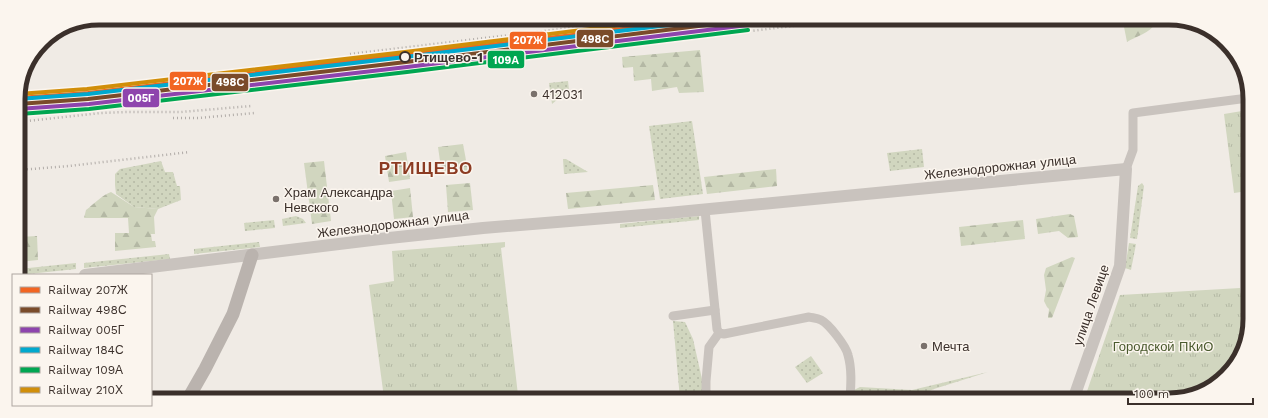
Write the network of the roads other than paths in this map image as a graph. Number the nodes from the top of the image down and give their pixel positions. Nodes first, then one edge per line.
1 (1243, 99) edge
2 (1126, 169) junction
3 (705, 210) junction
4 (252, 255) junction
5 (93, 274) edge
6 (715, 310) junction
7 (673, 316) dead end
8 (719, 333) junction
9 (193, 393) edge
10 (706, 393) edge
11 (850, 393) edge
12 (1075, 393) edge

1 - 2 street
2 - 3 street, Железнодорожная улица
2 - 12 street, улица Левице
3 - 4 street, Железнодорожная улица
3 - 6 street
4 - 5 street, Железнодорожная улица
4 - 9 main road
6 - 7 street
6 - 8 street
8 - 10 street
8 - 11 street

